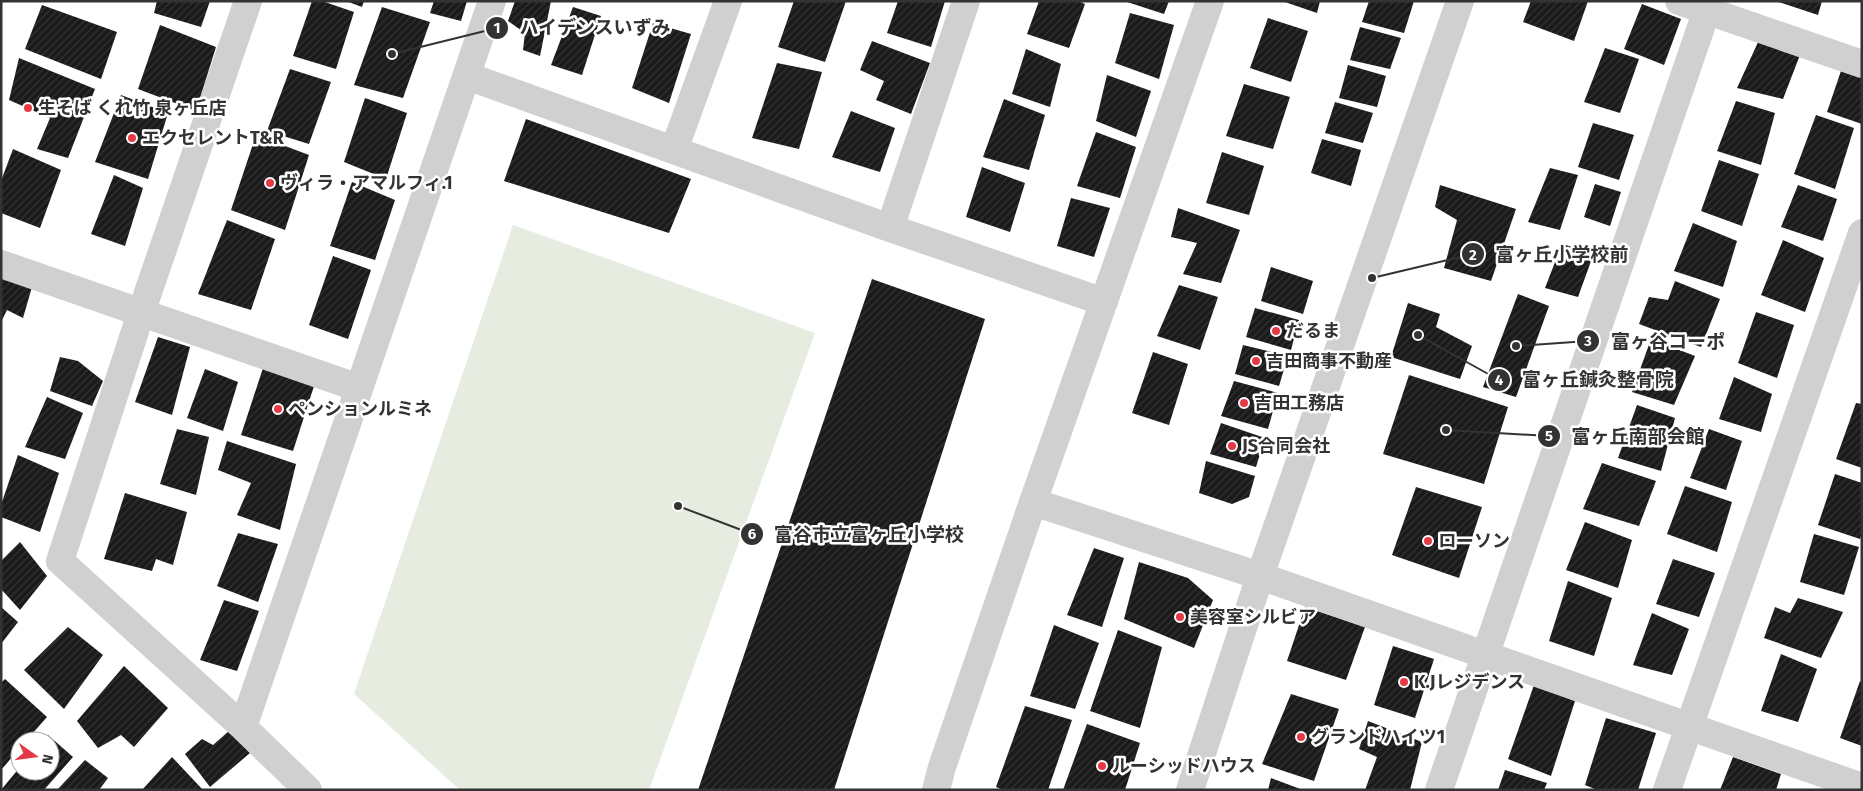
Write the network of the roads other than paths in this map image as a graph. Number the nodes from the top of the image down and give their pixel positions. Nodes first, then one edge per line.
1 (248, 1) edge
2 (492, 1) edge
3 (728, 1) edge
4 (966, 1) edge
5 (1210, 1) edge
6 (1460, 1) edge
7 (1679, 1) edge
8 (1708, 6) edge
9 (1862, 64) edge
10 (467, 76) junction
11 (674, 150) junction
12 (890, 228) junction
13 (1862, 233) edge
14 (1, 264) edge
15 (1104, 302) junction
16 (142, 313) junction
17 (359, 388) junction
18 (1033, 502) junction
19 (1260, 576) junction
20 (1486, 656) junction
21 (243, 727) junction
22 (1689, 727) junction
23 (1862, 787) edge
24 (308, 790) edge
25 (936, 790) edge
26 (1190, 790) edge
27 (1439, 790) edge
28 (1668, 790) edge

1 - 16 street
2 - 10 street
3 - 11 street
4 - 12 street
5 - 15 street
6 - 19 street
7 - 8 street
8 - 9 street
8 - 20 street
10 - 11 street
10 - 17 street
11 - 12 street
12 - 15 street
13 - 22 street
14 - 16 street
15 - 18 street
16 - 17 street
16 - 21 street
17 - 21 street
18 - 19 street
18 - 25 street
19 - 20 street
19 - 26 street
20 - 22 street
20 - 27 street
21 - 24 street
22 - 23 street
22 - 28 street

